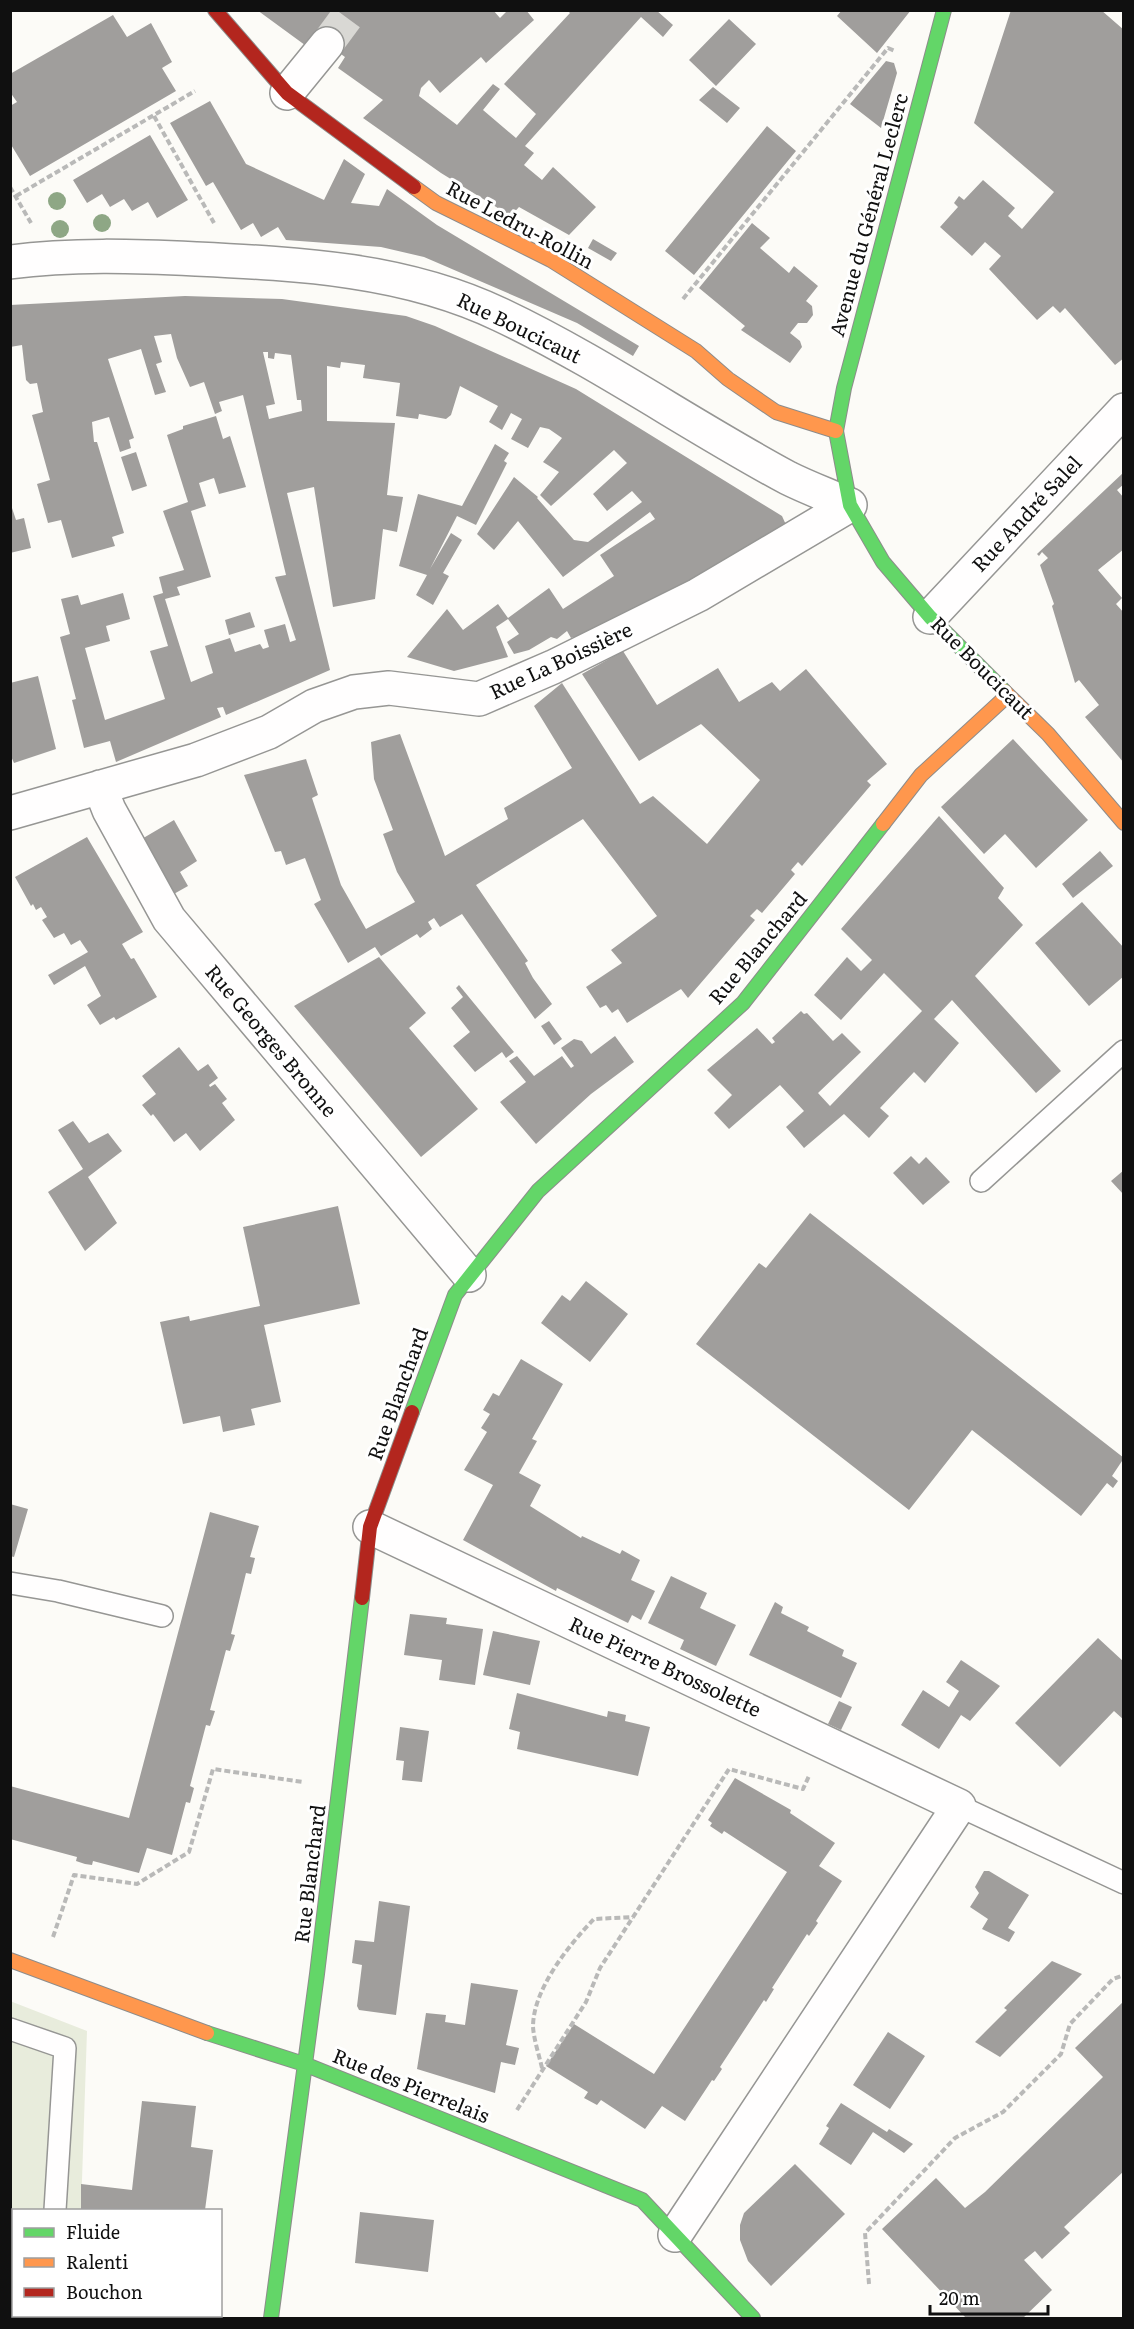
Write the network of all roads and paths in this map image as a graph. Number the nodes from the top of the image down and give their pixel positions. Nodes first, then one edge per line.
1 (215, 10) edge
2 (944, 10) edge
3 (327, 44) tunnel mouth
4 (929, 65) junction
5 (195, 91) dead end
6 (287, 93) junction
7 (154, 116) junction
8 (16, 196) dead end
9 (235, 261) junction
10 (10, 262) edge
11 (661, 328) junction
12 (1124, 410) edge
13 (836, 431) junction
14 (850, 505) junction
15 (930, 617) junction
16 (1008, 694) junction
17 (100, 787) junction
18 (10, 813) edge
19 (1124, 823) edge
20 (1124, 1051) edge
21 (981, 1181) dead end
22 (469, 1275) junction
23 (370, 1527) junction
24 (10, 1583) edge
25 (162, 1616) dead end
26 (826, 1743) junction
27 (340, 1787) junction
28 (959, 1806) junction
29 (1124, 1883) edge
30 (633, 1917) junction
31 (10, 1960) edge
32 (42, 1972) junction
33 (1124, 1976) edge
34 (10, 2029) edge
35 (304, 2064) junction
36 (543, 2069) junction
37 (497, 2142) junction
38 (55, 2209) edge
39 (675, 2235) junction
40 (869, 2284) dead end
41 (271, 2319) edge
42 (753, 2319) edge

1 - 6 street, Rue Ledru-Rollin
2 - 4 street, Avenue du Général Leclerc
3 - 6 street
4 - 11 path
4 - 13 street, Avenue du Général Leclerc
5 - 7 path
6 - 11 street, Rue Ledru-Rollin
7 - 8 path
7 - 9 path
9 - 10 street, Rue Boucicaut
9 - 14 street, Rue Boucicaut
11 - 13 street, Rue Ledru-Rollin
12 - 15 street, Rue André Salel
13 - 14 street, Rue Boucicaut
14 - 15 street, Rue Boucicaut
14 - 17 street, Rue La Boissière
15 - 16 street, Rue Boucicaut
16 - 19 street, Rue Boucicaut
16 - 22 street, Rue Blanchard
17 - 18 street, Rue La Boissière
17 - 22 street, Rue Georges Bronne
20 - 21 lane
22 - 23 street, Rue Blanchard
23 - 26 street, Rue Pierre Brossolette
23 - 27 street, Rue Blanchard
24 - 25 lane
26 - 28 street, Rue Pierre Brossolette
26 - 30 path
27 - 32 path
27 - 35 street, Rue Blanchard
28 - 29 lane, Rue Pierre Brossolette
28 - 39 street
30 - 36 path
30 - 36 path
31 - 32 street, Rue des Pierrelais
32 - 35 street, Rue des Pierrelais
33 - 40 path
34 - 38 lane
35 - 37 street, Rue des Pierrelais
35 - 41 street, Rue Blanchard
36 - 37 path
37 - 39 street, Rue des Pierrelais
39 - 42 street, Rue des Pierrelais

